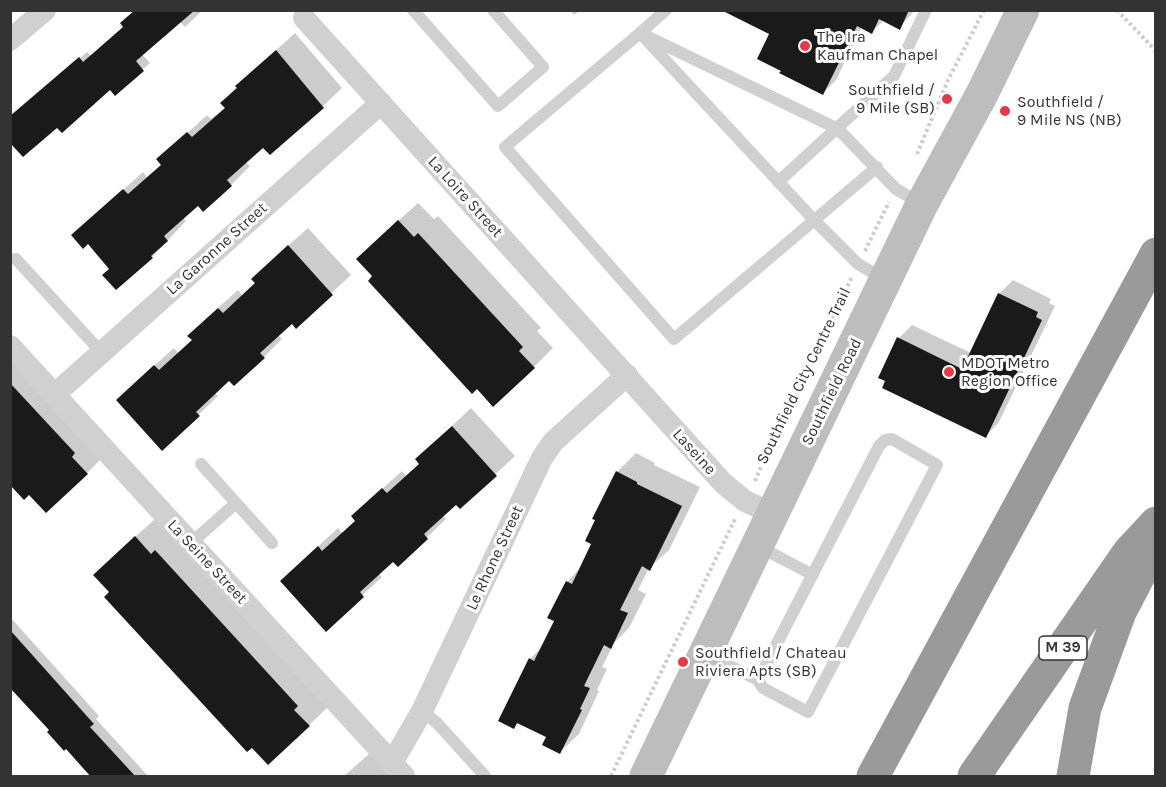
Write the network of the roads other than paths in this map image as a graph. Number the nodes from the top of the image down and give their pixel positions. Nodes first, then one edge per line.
1 (45, 10) edge
2 (413, 10) edge
3 (493, 10) edge
4 (666, 10) edge
5 (926, 10) edge
6 (1023, 10) edge
7 (304, 18) dead end
8 (640, 33) junction
9 (10, 40) edge
10 (381, 103) junction
11 (838, 129) junction
12 (877, 167) junction
13 (778, 182) junction
14 (922, 204) junction
15 (814, 220) junction
16 (1155, 254) edge
17 (16, 259) dead end
18 (887, 280) junction
19 (10, 346) edge
20 (101, 352) junction
21 (627, 375) junction
22 (54, 394) junction
23 (201, 464) dead end
24 (236, 502) junction
25 (773, 514) junction
26 (1155, 523) edge
27 (272, 543) dead end
28 (1155, 543) edge
29 (190, 544) junction
30 (757, 546) junction
31 (813, 574) junction
32 (705, 653) junction
33 (758, 680) junction
34 (422, 711) junction
35 (397, 769) edge
36 (485, 777) edge
37 (646, 777) edge
38 (873, 777) edge
39 (974, 777) edge
40 (1073, 777) edge

1 - 9 street
2 - 3 lane
4 - 8 lane
5 - 11 lane
6 - 14 main road, Southfield Road
7 - 10 street, La Loire Street
8 - 11 lane
8 - 13 lane
8 - 15 lane
10 - 20 street, La Garonne Street
10 - 21 street, La Loire Street
11 - 12 lane
11 - 13 lane
12 - 14 lane
12 - 15 lane
13 - 15 lane
14 - 18 main road, Southfield Road
15 - 18 lane
16 - 38 highway
17 - 20 lane
18 - 25 main road, Southfield Road
19 - 22 street, La Seine Street
20 - 22 street, La Garonne Street
21 - 25 street, Laseine
21 - 34 street, Le Rhone Street
22 - 29 street, La Seine Street
23 - 24 lane
24 - 27 lane
24 - 29 lane
25 - 30 main road, Southfield Road
26 - 39 highway, M 39
28 - 40 highway
29 - 35 street, La Seine Street
30 - 31 lane
30 - 32 main road, Southfield Road
31 - 33 lane
31 - 33 lane
32 - 33 lane
32 - 37 main road, Southfield Road
34 - 35 street, Le Rhone Street
34 - 36 lane

